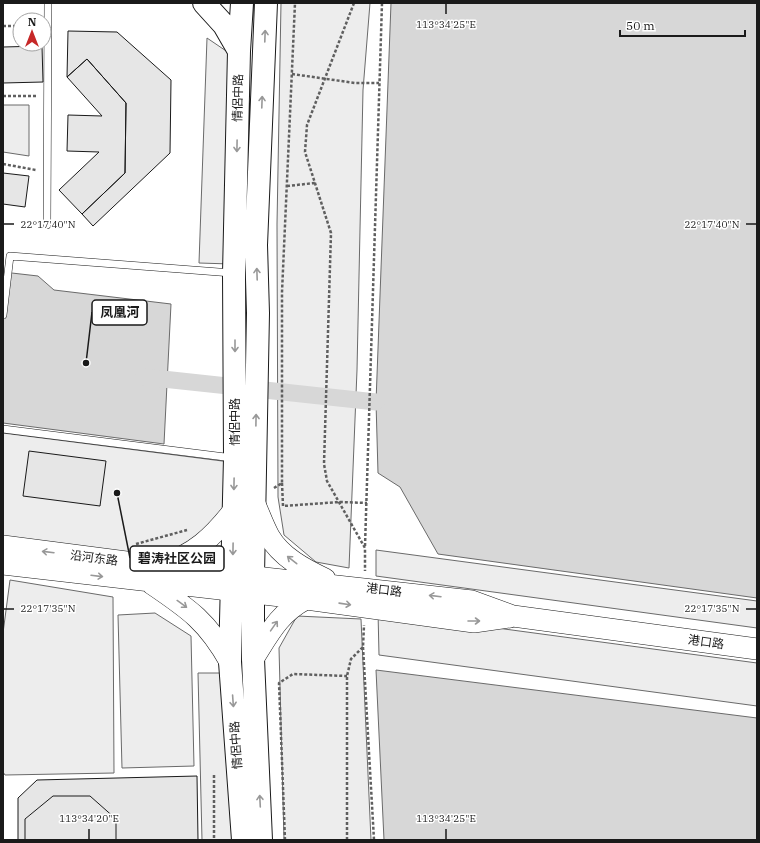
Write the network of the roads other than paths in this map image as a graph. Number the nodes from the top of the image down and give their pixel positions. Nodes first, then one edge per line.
1 (48, 3) edge
2 (204, 3) edge
3 (242, 3) edge
4 (266, 3) edge
5 (239, 51) junction
6 (47, 226) dead end
7 (234, 273) junction
8 (3, 315) edge
9 (3, 429) edge
10 (245, 459) junction
11 (254, 500) junction
12 (234, 510) junction
13 (3, 546) edge
14 (3, 564) edge
15 (153, 574) junction
16 (243, 583) junction
17 (338, 585) junction
18 (364, 597) junction
19 (306, 599) junction
20 (757, 649) edge
21 (253, 659) junction
22 (230, 662) junction
23 (243, 840) edge
24 (261, 840) edge

1 - 6 lane
2 - 5 highway
3 - 5 highway, 情侶中路
10 -> 4 highway, 情侶中路
5 -> 7 highway, 情侶中路
7 - 8 lane
7 -> 10 highway, 情侶中路
9 - 10 lane
10 - 11 highway, 情侶中路
10 -> 12 highway, 情侶中路
11 - 16 highway, 情侶中路
17 -> 11 street
12 - 15 street
12 -> 16 highway, 情侶中路
15 -> 13 street, 沿河东路
14 -> 15 street, 沿河东路
15 - 16 street, 沿河东路
15 -> 22 street
16 - 17 street, 港口路
16 - 19 street, 港口路
16 - 21 highway, 情侶中路
16 - 22 highway, 情侶中路
17 - 18 street, 港口路
19 -> 18 street, 港口路
18 - 20 street, 港口路
21 -> 19 street
24 -> 21 highway, 情侶中路
22 -> 23 highway, 情侶中路

